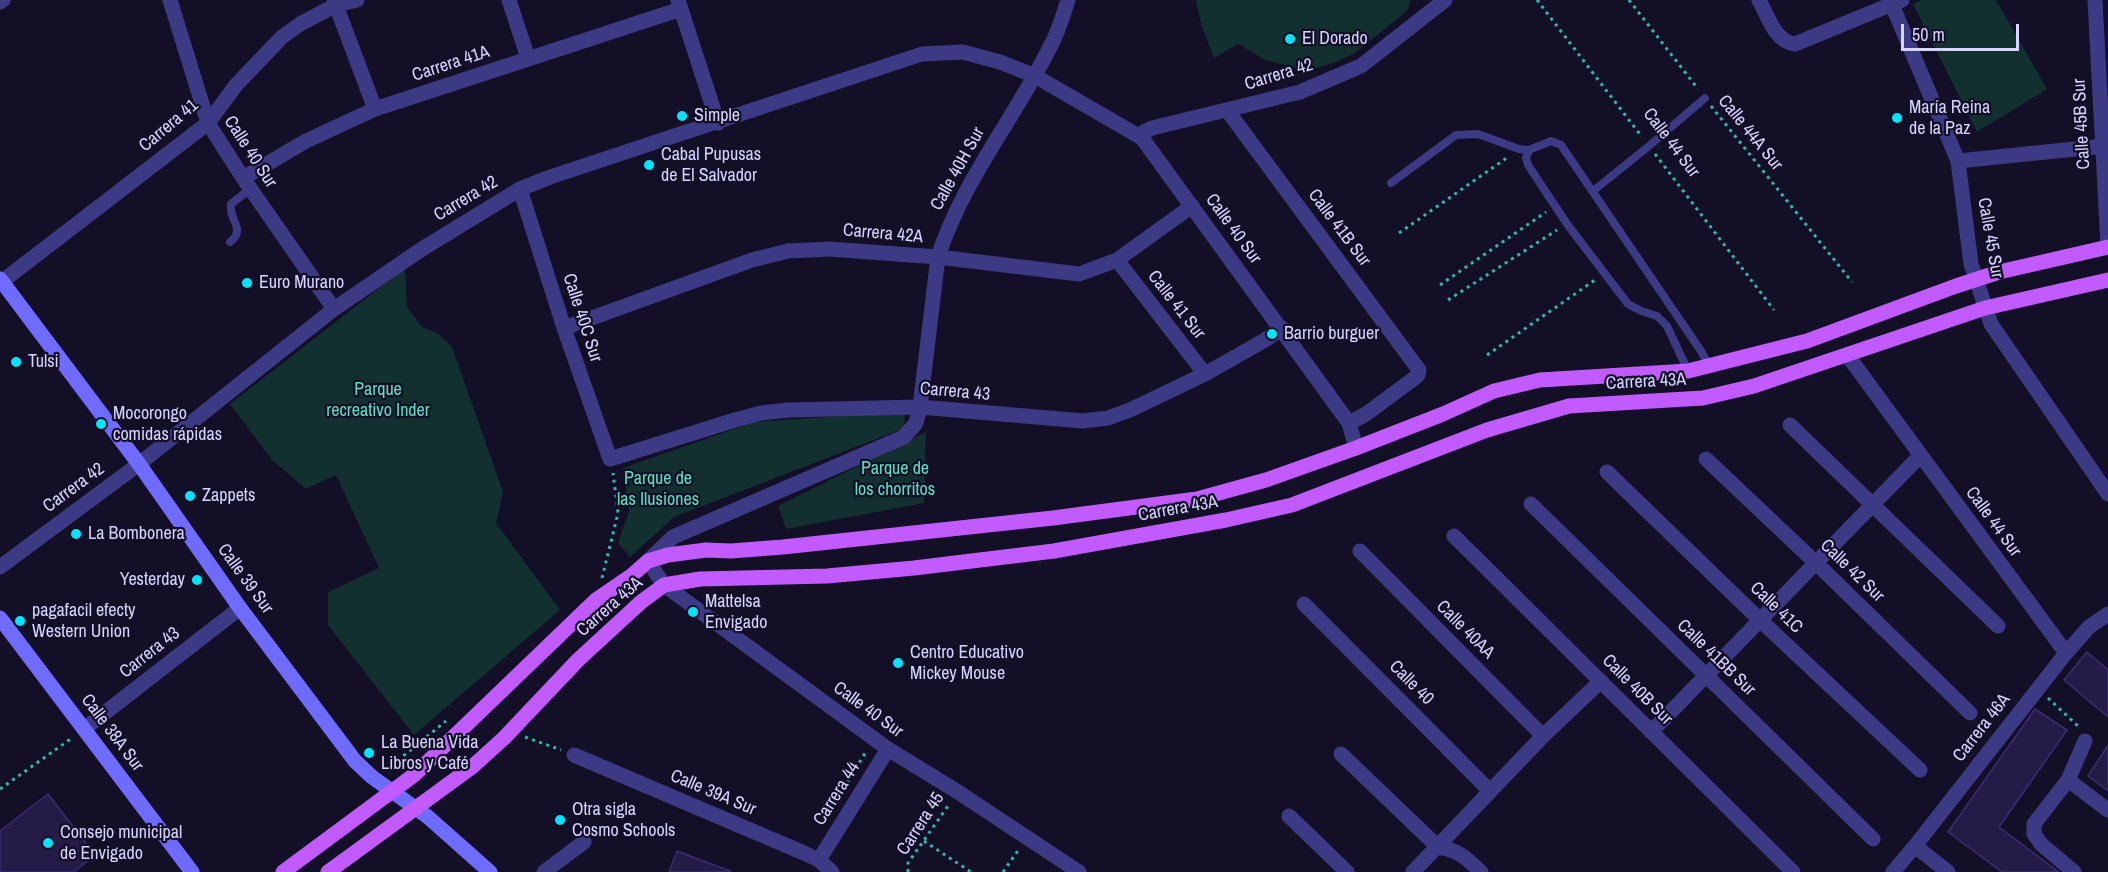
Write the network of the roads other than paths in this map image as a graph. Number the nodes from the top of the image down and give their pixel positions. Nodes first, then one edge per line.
1 (170, 0) edge
2 (357, 0) edge
3 (509, 0) edge
4 (1068, 0) edge
5 (1426, 0) edge
6 (1445, 0) edge
7 (1759, 0) edge
8 (2095, 0) edge
9 (1895, 2) edge
10 (335, 3) edge
11 (680, 4) edge
12 (1415, 24) junction
13 (528, 58) junction
14 (1035, 76) junction
15 (1705, 98) road end
16 (375, 109) junction
17 (1227, 110) junction
18 (208, 123) junction
19 (718, 123) junction
20 (1142, 138) junction
21 (2106, 148) edge
22 (1529, 150) junction
23 (1958, 161) junction
24 (2106, 170) edge
25 (1391, 183) dead end
26 (247, 184) junction
27 (520, 189) junction
28 (1593, 191) junction
29 (1192, 206) junction
30 (230, 242) dead end
31 (2108, 246) edge
32 (938, 258) junction
33 (1117, 260) junction
34 (1976, 279) junction
35 (2108, 280) edge
36 (1, 281) edge
37 (1985, 308) junction
38 (334, 309) junction
39 (564, 328) junction
40 (1282, 328) junction
41 (1848, 356) junction
42 (1709, 366) junction
43 (1688, 371) junction
44 (1204, 374) junction
45 (920, 407) junction
46 (1349, 423) junction
47 (1790, 425) dead end
48 (1356, 448) junction
49 (1920, 456) junction
50 (610, 459) joint
51 (1706, 459) dead end
52 (139, 464) junction
53 (1606, 472) dead end
54 (2108, 494) edge
55 (1532, 504) dead end
56 (1872, 506) junction
57 (1454, 536) dead end
58 (1360, 551) dead end
59 (648, 561) junction
60 (1816, 563) junction
61 (0, 567) edge
62 (664, 585) junction
63 (1304, 604) dead end
64 (240, 608) junction
65 (2108, 614) edge
66 (0, 618) edge
67 (1760, 620) junction
68 (1998, 626) dead end
69 (2066, 653) junction
70 (1706, 676) junction
71 (1601, 681) junction
72 (1970, 713) dead end
73 (84, 729) junction
74 (1651, 732) junction
75 (1544, 736) junction
76 (2085, 741) road end
77 (888, 749) junction
78 (1341, 754) dead end
79 (574, 755) road end
80 (1920, 770) dead end
81 (2068, 780) junction
82 (392, 790) junction
83 (1490, 791) junction
84 (417, 808) junction
85 (2108, 810) edge
86 (1289, 816) dead end
87 (1873, 839) dead end
88 (584, 842) dead end
89 (1915, 846) junction
90 (1438, 848) junction
91 (819, 860) junction
92 (333, 870) edge
93 (192, 872) edge
94 (283, 872) edge
95 (490, 872) edge
96 (544, 872) edge
97 (832, 872) edge
98 (1079, 872) edge
99 (1347, 872) edge
100 (1413, 872) edge
101 (1481, 872) edge
102 (1793, 872) edge
103 (1893, 872) edge
104 (1948, 872) edge
105 (2074, 872) edge

1 - 18 street, Calle 40 Sur
2 - 10 street, Carrera 41
3 - 13 street
4 - 14 street, Calle 40H Sur
5 - 12 street
6 - 12 street, Carrera 42
7 - 9 street
8 - 21 street, Calle 45B Sur
9 - 23 street, Calle 45 Sur
10 - 16 street
10 - 18 street, Carrera 41
11 - 13 street, Carrera 41A
11 - 19 street
12 - 17 street, Carrera 42
13 - 16 street, Carrera 41A
14 - 19 street, Carrera 42
14 - 20 street, Calle 40 Sur
14 - 32 street, Calle 40H Sur
15 - 28 lane
16 - 26 street, Carrera 41A
17 - 20 street, Carrera 42
17 - 46 street, Calle 41B Sur
18 - 26 street, Calle 40 Sur
18 - 36 street, Carrera 41
19 - 27 street, Carrera 42
20 - 29 street, Calle 40 Sur
21 - 23 street
21 - 24 street, Calle 45B Sur
22 - 25 lane
22 - 28 lane
22 - 43 lane
23 - 34 street, Calle 45 Sur
24 - 31 street, Calle 45B Sur
26 - 30 lane
26 - 38 street, Calle 40 Sur
27 - 38 street, Carrera 42
27 - 39 street, Calle 40C Sur
28 - 42 lane
29 - 33 street, Carrera 42A
29 - 40 street, Calle 40 Sur
31 - 34 main road, Carrera 43A
32 - 33 street, Carrera 42A
32 - 39 street, Carrera 42A
32 - 45 street, Calle 40H Sur
33 - 44 street, Calle 41 Sur
34 - 37 street, Calle 45 Sur
34 - 42 main road, Carrera 43A
35 - 37 main road, Carrera 43A
36 - 52 street, Calle 39 Sur
37 - 41 main road, Carrera 43A
37 - 54 street, Calle 45 Sur
38 - 52 street, Carrera 42
39 - 50 street, Calle 40C Sur
40 - 44 street, Carrera 43
40 - 46 street, Calle 40 Sur
41 - 49 street, Calle 44 Sur
41 - 62 main road, Carrera 43A
42 - 43 main road, Carrera 43A
43 - 48 main road, Carrera 43A
44 - 45 street, Carrera 43
45 - 50 street, Carrera 43
45 - 59 street, Carrera 43A
46 - 48 street, Calle 40 Sur
47 - 56 street
48 - 59 main road, Carrera 43A
49 - 56 street
49 - 69 street, Calle 44 Sur
51 - 60 street, Calle 42 Sur
52 - 61 street, Carrera 42
52 - 64 street, Calle 39 Sur
53 - 67 street, Calle 41C
55 - 70 street, Calle 41BB Sur
56 - 60 street
56 - 68 street
57 - 71 street, Calle 40B Sur
58 - 75 street, Calle 40AA
59 - 62 street, Calle 40 Sur
59 - 82 main road, Carrera 43A
60 - 67 street
60 - 72 street, Calle 42 Sur
62 - 77 street, Calle 40 Sur
62 - 84 main road, Carrera 43A
63 - 83 street, Calle 40
64 - 73 street, Carrera 43
64 - 82 street, Calle 39 Sur
65 - 69 street, Carrera 46A
66 - 73 street, Calle 38A Sur
67 - 70 street
67 - 80 street, Calle 41C
69 - 89 street, Carrera 46A
70 - 74 street
70 - 87 street, Calle 41BB Sur
71 - 74 street, Calle 40B Sur
71 - 75 street
73 - 93 street, Calle 38A Sur
74 - 102 street, Calle 40B Sur
75 - 83 street
76 - 81 street
77 - 91 street, Carrera 44
77 - 98 street, Calle 40 Sur
78 - 90 street
79 - 91 street, Calle 39A Sur
81 - 85 street
81 - 105 street
82 - 84 street, Calle 39 Sur
82 - 94 main road, Carrera 43A
83 - 90 street
84 - 92 main road, Carrera 43A
84 - 95 street, Calle 39 Sur
86 - 99 street
88 - 96 street
89 - 103 street, Carrera 46A
89 - 104 street
90 - 100 street
90 - 101 street
91 - 97 street, Calle 39A Sur

